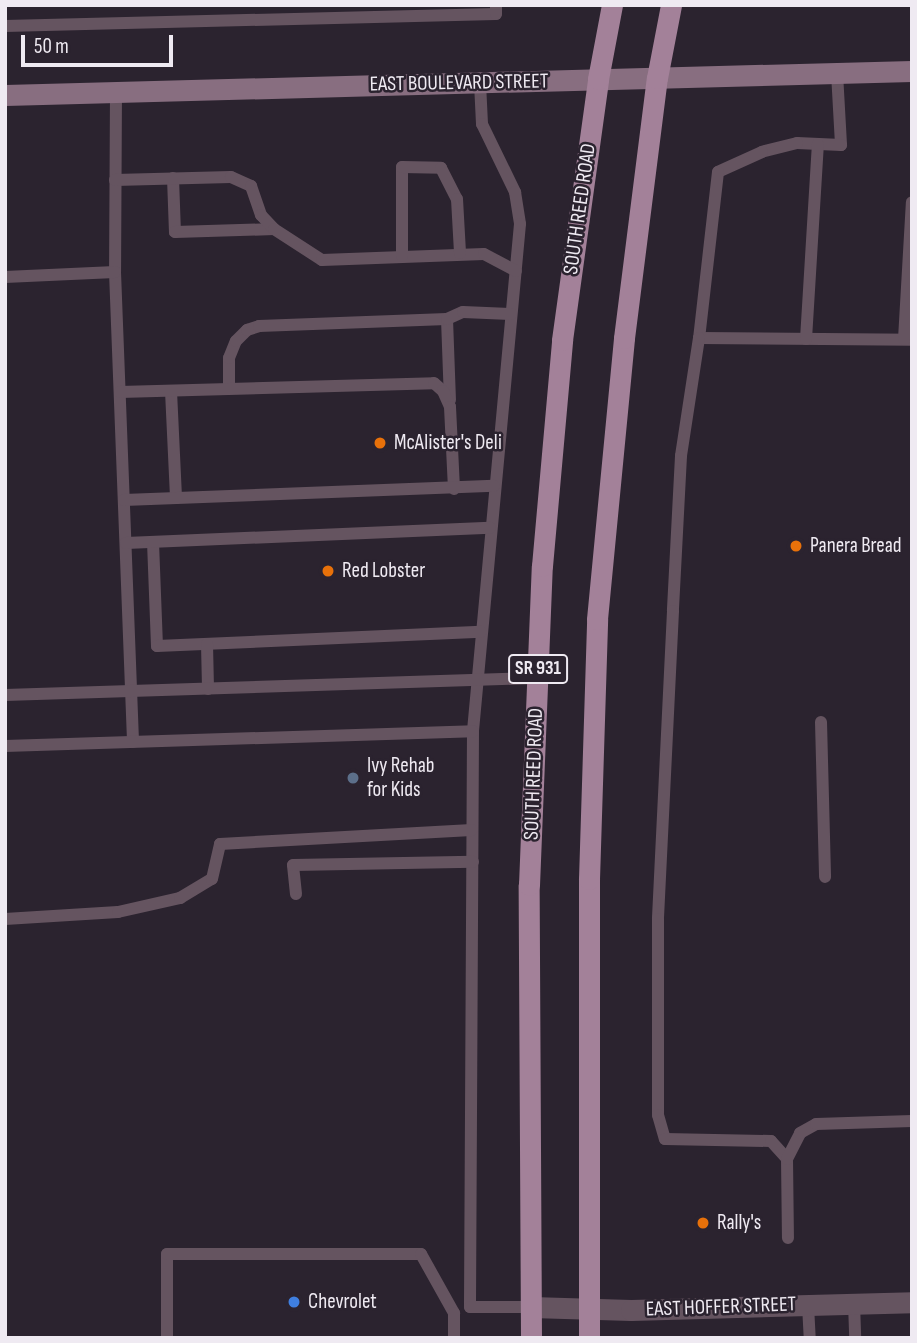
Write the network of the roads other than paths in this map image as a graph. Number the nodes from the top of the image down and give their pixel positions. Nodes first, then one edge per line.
1 (496, 5) edge
2 (612, 5) edge
3 (671, 5) edge
4 (5, 26) edge
5 (912, 71) edge
6 (837, 73) junction
7 (657, 78) junction
8 (598, 79) junction
9 (480, 83) junction
10 (116, 91) junction
11 (5, 95) edge
12 (818, 144) junction
13 (173, 178) junction
14 (115, 180) junction
15 (912, 202) edge
16 (274, 229) junction
17 (460, 253) junction
18 (402, 256) junction
19 (516, 271) junction
20 (115, 272) junction
21 (5, 277) edge
22 (511, 314) junction
23 (447, 319) junction
24 (699, 338) junction
25 (806, 339) junction
26 (908, 340) edge
27 (229, 388) junction
28 (172, 391) junction
29 (120, 392) junction
30 (450, 407) junction
31 (494, 486) junction
32 (454, 489) junction
33 (176, 498) junction
34 (124, 500) junction
35 (490, 528) junction
36 (153, 542) junction
37 (126, 543) junction
38 (481, 632) junction
39 (207, 644) junction
40 (537, 678) junction
41 (477, 679) junction
42 (208, 689) junction
43 (132, 691) junction
44 (5, 695) edge
45 (821, 722) dead end
46 (473, 731) junction
47 (133, 742) junction
48 (5, 746) edge
49 (472, 830) junction
50 (473, 862) junction
51 (824, 877) dead end
52 (296, 894) dead end
53 (5, 919) edge
54 (912, 1121) edge
55 (787, 1159) junction
56 (788, 1238) dead end
57 (912, 1302) edge
58 (854, 1303) junction
59 (808, 1305) junction
60 (470, 1307) junction
61 (531, 1307) junction
62 (589, 1310) junction
63 (454, 1314) junction
64 (167, 1338) edge
65 (454, 1338) edge
66 (531, 1338) edge
67 (589, 1338) edge
68 (810, 1338) edge
69 (855, 1338) edge

1 - 4 lane
2 - 8 main road, SOUTH REED ROAD / SR 931
3 - 7 main road, SR 931
5 - 6 main road, EAST BOULEVARD STREET
6 - 7 main road, EAST BOULEVARD STREET
6 - 12 lane
7 - 8 main road, EAST BOULEVARD STREET
7 - 62 main road, SR 931
8 - 9 main road, EAST BOULEVARD STREET
8 - 40 main road, SOUTH REED ROAD / SR 931
9 - 10 main road, EAST BOULEVARD STREET
9 - 19 lane
10 - 11 main road, EAST BOULEVARD STREET
10 - 14 lane
12 - 24 lane
12 - 25 lane
13 - 14 lane
13 - 16 lane
13 - 16 lane
14 - 20 lane
15 - 26 lane
16 - 18 lane
17 - 18 lane
17 - 18 lane
17 - 19 lane
19 - 22 lane
20 - 21 lane
20 - 29 lane
22 - 23 lane
22 - 31 lane
23 - 27 lane
23 - 30 lane
24 - 25 lane
24 - 55 lane
25 - 26 lane
27 - 28 lane
27 - 30 lane
28 - 29 lane
28 - 33 lane
29 - 34 lane
30 - 32 lane
31 - 32 lane
31 - 35 lane
32 - 33 lane
33 - 34 lane
34 - 37 lane
35 - 36 lane
35 - 38 lane
36 - 37 lane
36 - 39 lane
37 - 43 lane
38 - 39 lane
38 - 41 lane
39 - 42 lane
40 - 41 lane
40 - 61 main road, SOUTH REED ROAD / SR 931
41 - 42 lane
41 - 46 lane
42 - 43 lane
43 - 44 lane
43 - 47 lane
45 - 51 lane
46 - 47 lane
46 - 49 lane
47 - 48 lane
49 - 50 lane
49 - 53 lane
50 - 52 lane
50 - 60 lane
54 - 55 lane
55 - 56 lane
57 - 58 street, EAST HOFFER STREET
58 - 59 street, EAST HOFFER STREET
58 - 69 lane
59 - 62 street, EAST HOFFER STREET
59 - 68 lane
60 - 61 lane
60 - 63 lane
61 - 62 street, EAST HOFFER STREET
61 - 66 main road, SOUTH REED ROAD / SR 931
62 - 67 main road, SR 931
63 - 64 lane
63 - 65 lane

